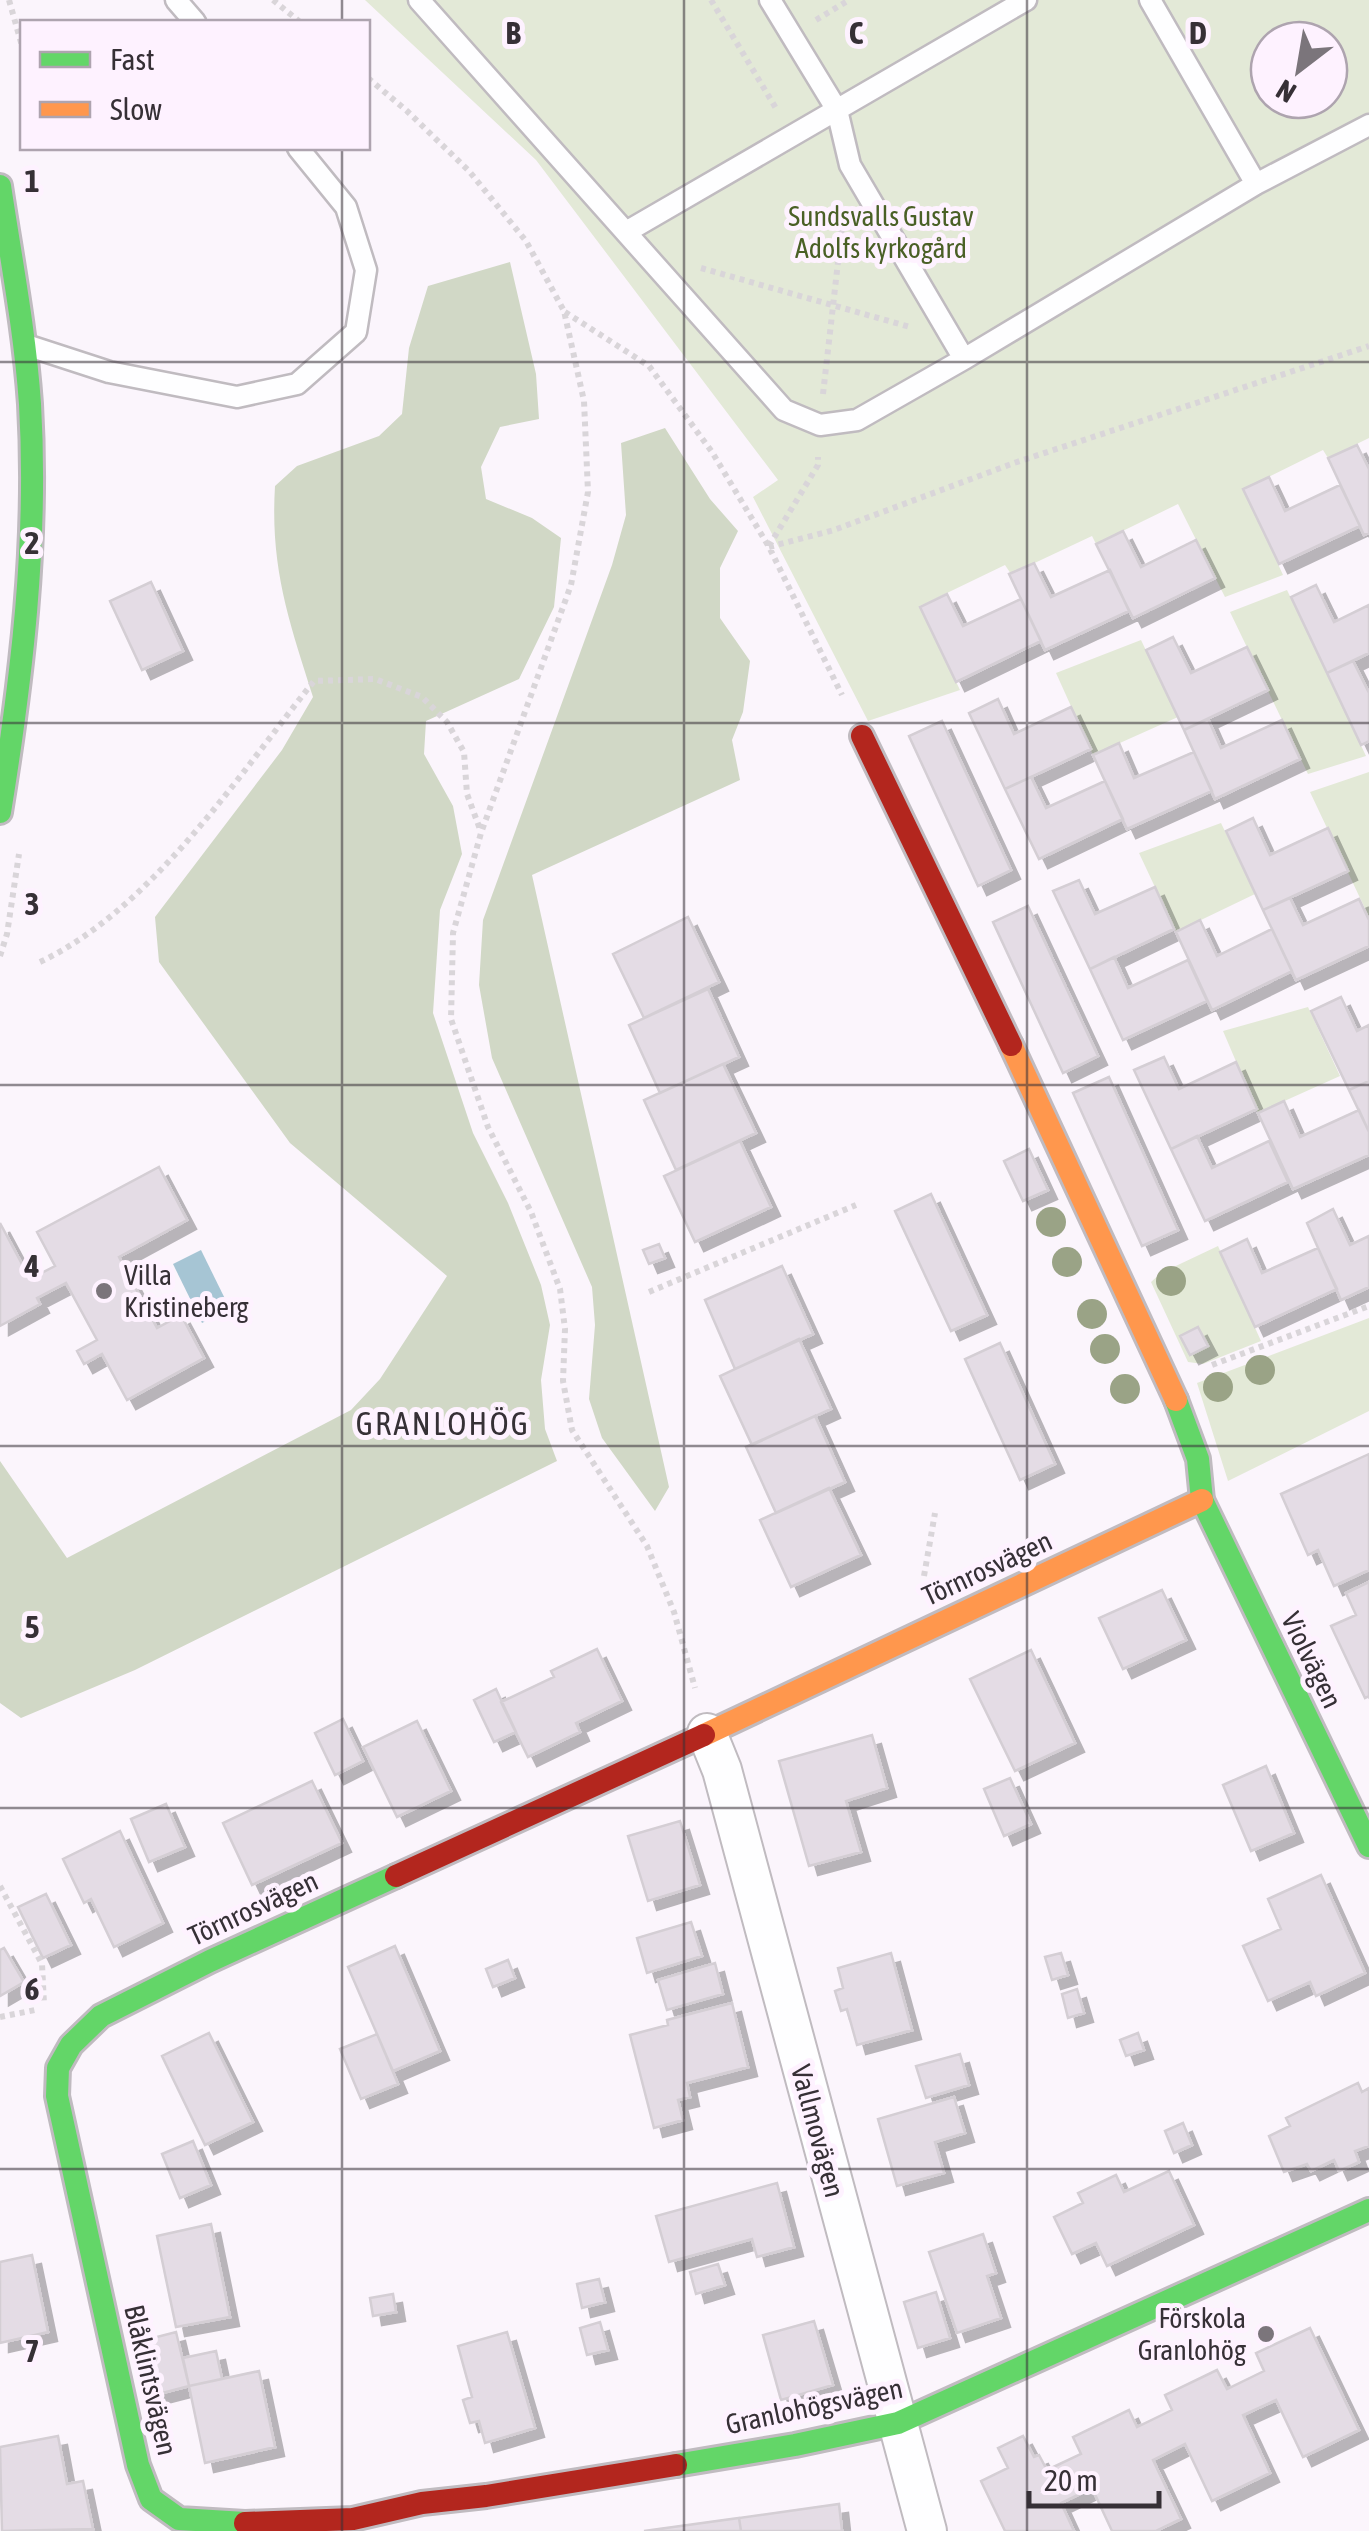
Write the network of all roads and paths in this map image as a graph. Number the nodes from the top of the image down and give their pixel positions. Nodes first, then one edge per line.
1 (8, 0) edge
2 (176, 0) edge
3 (273, 0) edge
4 (419, 0) edge
5 (711, 0) edge
6 (770, 0) edge
7 (1026, 0) edge
8 (1150, 0) edge
9 (192, 20) edge
10 (298, 20) edge
11 (20, 39) edge
12 (370, 80) edge
13 (837, 110) junction
14 (1369, 125) edge
15 (792, 135) junction
16 (300, 150) edge
17 (850, 165) junction
18 (1256, 184) junction
19 (0, 186) edge
20 (626, 232) junction
21 (642, 250) junction
22 (832, 306) junction
23 (564, 311) junction
24 (953, 339) junction
25 (24, 345) junction
26 (1369, 346) edge
27 (964, 359) junction
28 (820, 425) junction
29 (769, 546) junction
30 (862, 736) joint
31 (0, 812) edge
32 (481, 833) junction
33 (40, 962) dead end
34 (856, 1205) dead end
35 (649, 1292) dead end
36 (1369, 1306) edge
37 (1169, 1382) junction
38 (1202, 1500) junction
39 (707, 1733) junction
40 (1369, 1846) edge
41 (0, 1886) edge
42 (0, 2017) edge
43 (58, 2068) joint
44 (1369, 2210) edge
45 (898, 2423) junction
46 (350, 2525) edge
47 (927, 2531) edge

1 - 11 path
2 - 9 lane
3 - 10 path
4 - 20 lane
5 - 15 path
6 - 13 lane
7 - 13 lane
8 - 18 lane
12 - 23 path
13 - 15 lane
13 - 17 lane
14 - 18 lane
15 - 20 lane
16 - 25 lane
17 - 22 path
17 - 24 lane
18 - 27 lane
19 - 25 street
20 - 21 lane
21 - 22 path
21 - 28 lane
22 - 24 path
22 - 28 path
23 - 29 path
23 - 32 path
24 - 27 lane
25 - 31 street
26 - 29 path
27 - 28 lane
28 - 29 path
29 - 30 path
30 - 37 street
32 - 33 path
32 - 39 path
34 - 35 path
36 - 37 path
37 - 38 street
38 - 39 street, Törnrosvägen
38 - 40 street, Violvägen
39 - 43 street, Törnrosvägen
39 - 45 street, Vallmovägen
41 - 42 path
43 - 46 street, Blåklintsvägen
44 - 45 street, Granlohögsvägen
45 - 46 street, Granlohögsvägen
45 - 47 street, Vallmovägen

